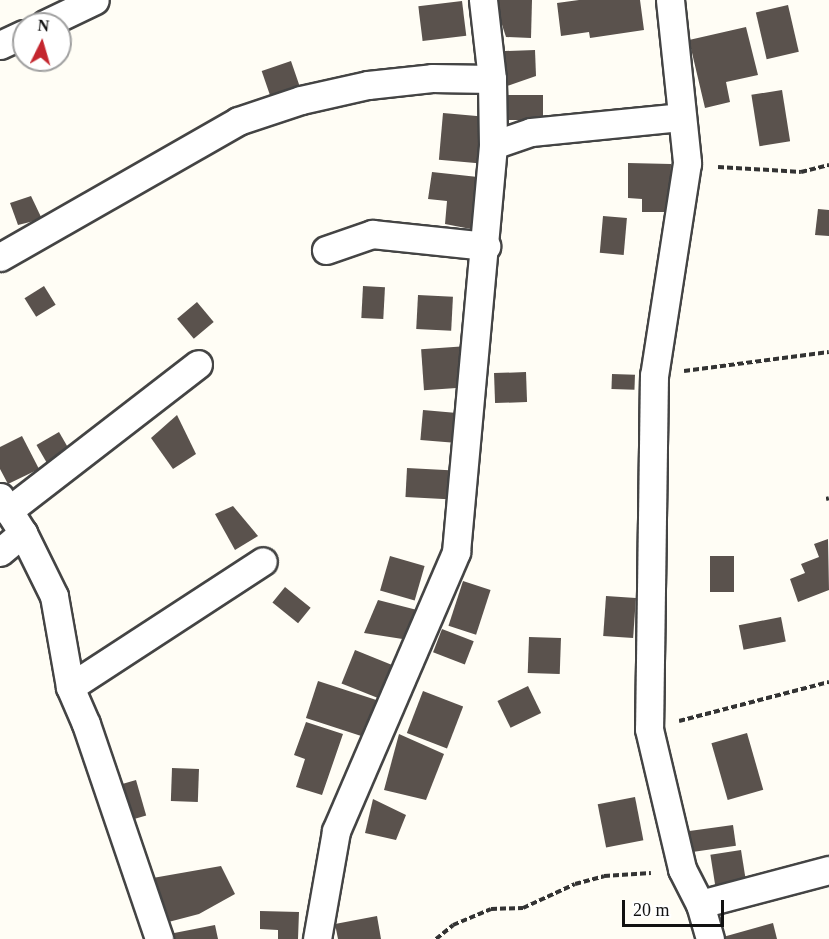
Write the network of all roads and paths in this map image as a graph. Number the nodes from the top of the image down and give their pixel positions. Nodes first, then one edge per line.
1 (95, 0) edge
2 (483, 0) edge
3 (670, 0) edge
4 (70, 12) edge
5 (492, 79) junction
6 (680, 117) junction
7 (493, 145) junction
8 (687, 163) junction
9 (829, 165) edge
10 (486, 246) junction
11 (326, 250) dead end
12 (0, 257) edge
13 (829, 352) edge
14 (198, 364) dead end
15 (654, 375) junction
16 (4, 504) edge
17 (23, 533) junction
18 (0, 552) edge
19 (263, 561) dead end
20 (829, 682) edge
21 (70, 687) junction
22 (649, 729) junction
23 (682, 869) junction
24 (829, 870) edge
25 (700, 904) junction
26 (159, 939) edge
27 (317, 939) edge
28 (435, 939) edge
29 (710, 939) edge

1 - 4 street
2 - 5 street
3 - 6 street
5 - 7 street
5 - 12 street
6 - 7 street
6 - 8 street
7 - 10 street
8 - 9 path
8 - 15 street
10 - 11 street
10 - 27 street
13 - 15 path
14 - 16 street
15 - 22 street
16 - 17 street
17 - 18 street
17 - 21 street
19 - 21 street
20 - 22 path
21 - 26 street
22 - 23 street
23 - 25 street
23 - 28 path
24 - 25 street
25 - 29 street

